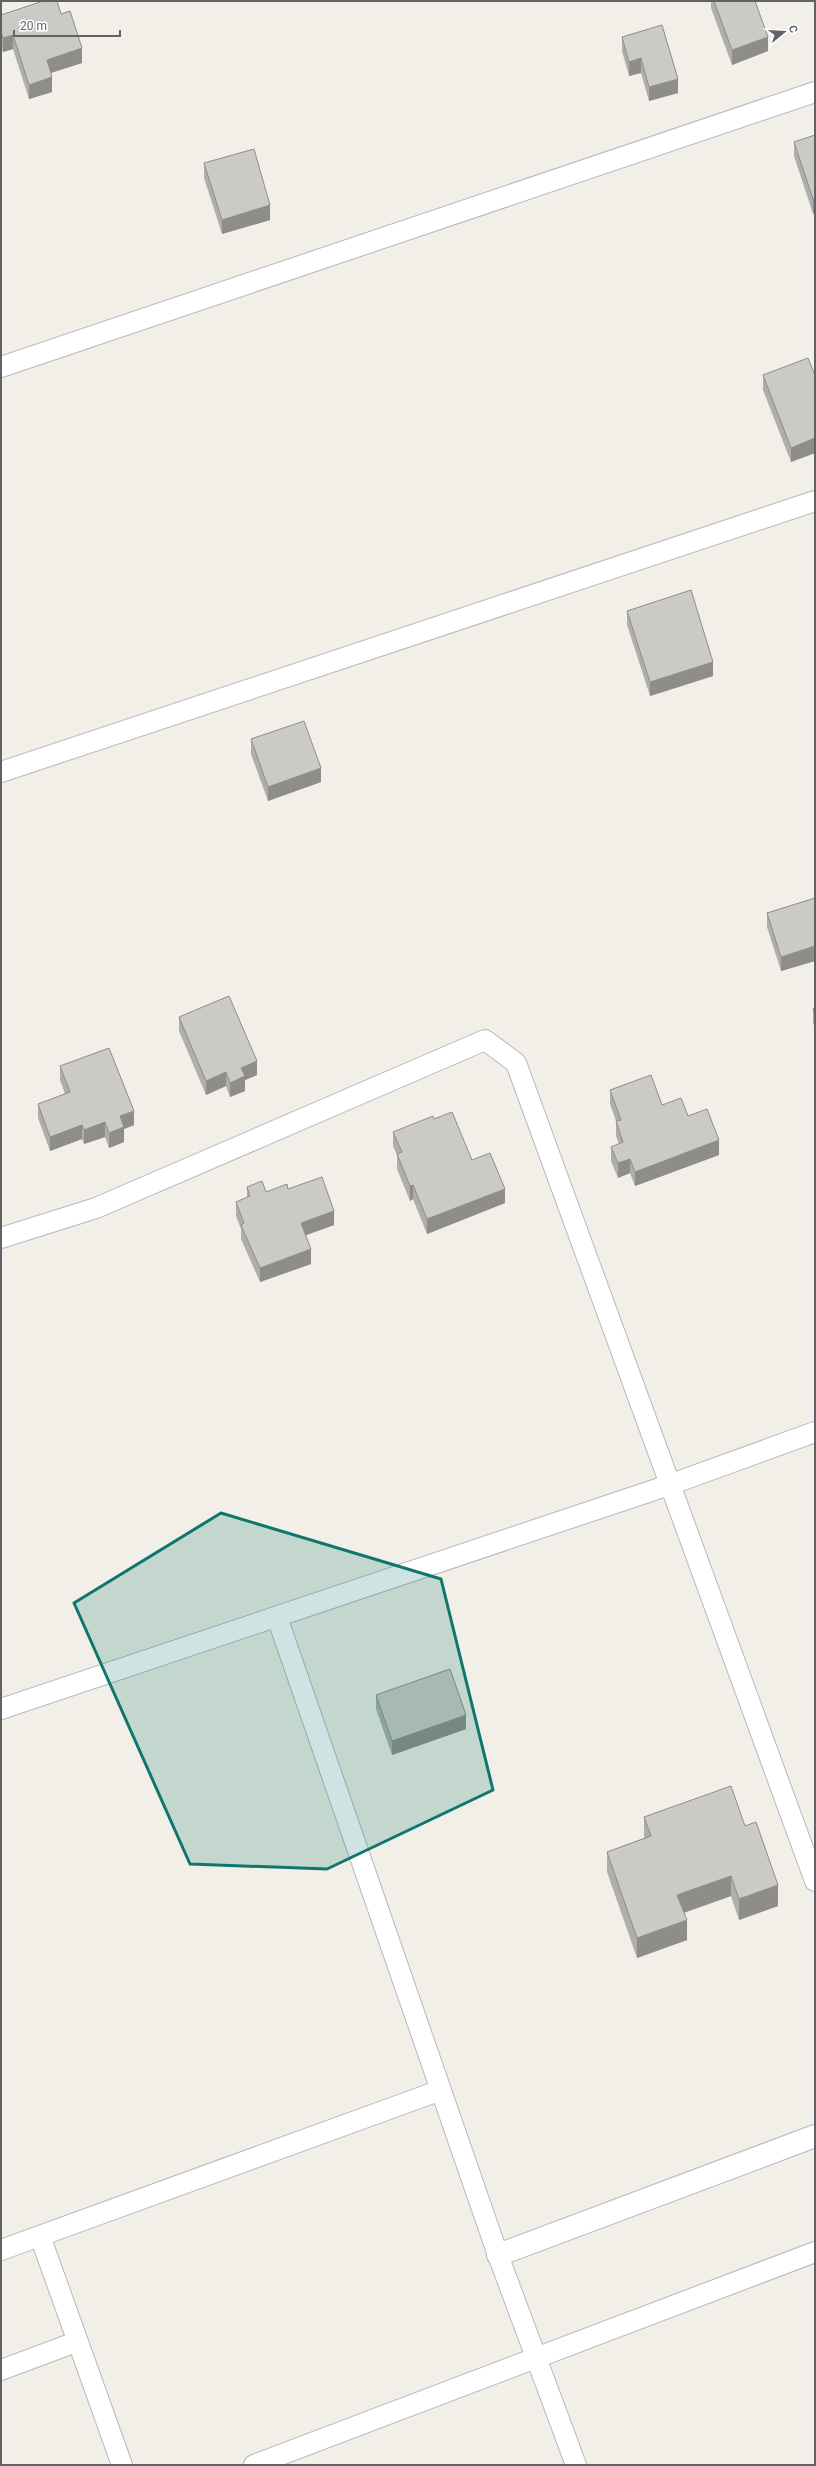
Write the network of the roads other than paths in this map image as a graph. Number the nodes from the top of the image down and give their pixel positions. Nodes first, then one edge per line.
1 (815, 92) edge
2 (1, 367) edge
3 (815, 501) edge
4 (1, 772) edge
5 (1, 1238) edge
6 (815, 1432) edge
7 (669, 1485) junction
8 (277, 1617) junction
9 (1, 1709) edge
10 (815, 1881) edge
11 (441, 2090) junction
12 (815, 2136) edge
13 (40, 2236) junction
14 (1, 2250) edge
15 (815, 2252) edge
16 (498, 2255) junction
17 (76, 2342) junction
18 (536, 2359) junction
19 (1, 2370) edge
20 (122, 2465) edge
21 (254, 2465) edge
22 (576, 2465) edge

1 - 2 lane
3 - 4 lane
5 - 7 lane
6 - 7 lane
7 - 8 lane
7 - 10 lane
8 - 9 lane
8 - 11 lane
11 - 13 lane
11 - 16 lane
12 - 16 street
13 - 14 lane
13 - 17 lane
15 - 18 lane
16 - 18 lane
17 - 19 lane
17 - 20 lane
18 - 21 lane
18 - 22 lane

